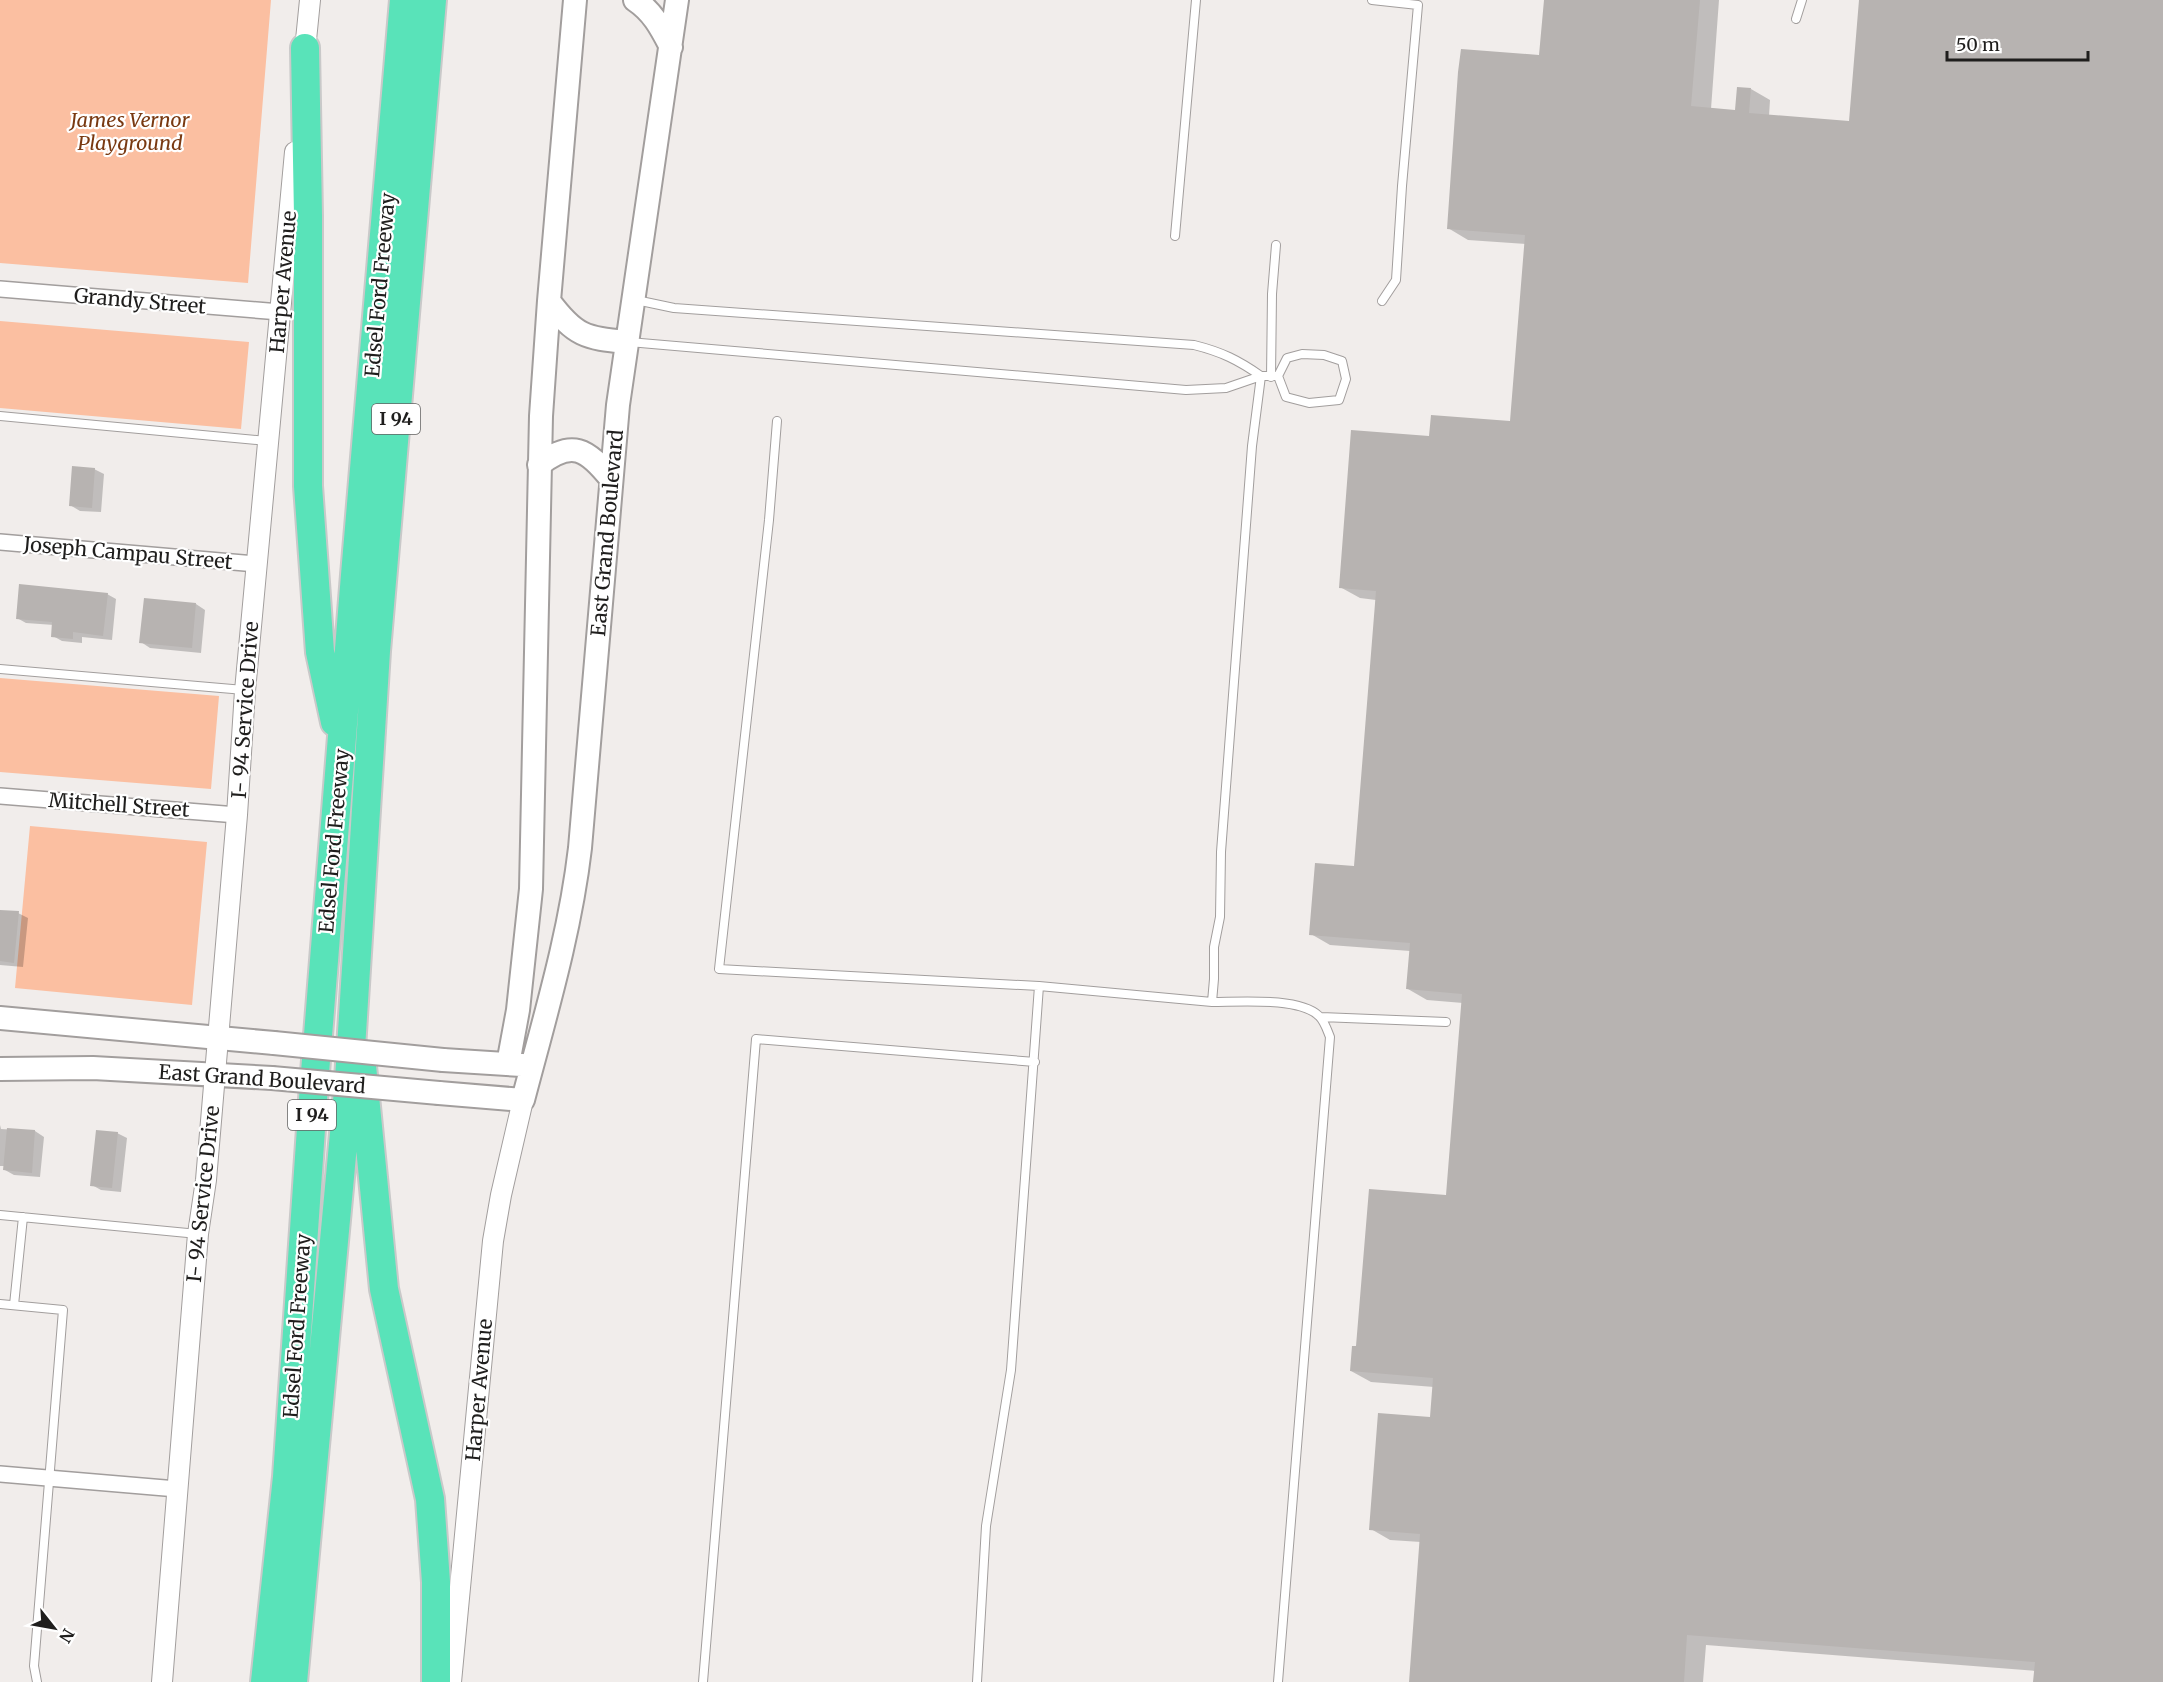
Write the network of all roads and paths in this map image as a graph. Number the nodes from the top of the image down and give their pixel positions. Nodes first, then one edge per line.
1 (310, 0) edge
2 (404, 0) edge
3 (432, 0) edge
4 (635, 0) edge
5 (677, 0) edge
6 (1196, 0) edge
7 (1372, 0) edge
8 (1802, 0) edge
9 (577, 2) edge
10 (1796, 19) dead end
11 (671, 47) junction
12 (305, 48) junction
13 (1174, 236) dead end
14 (1276, 245) dead end
15 (0, 289) edge
16 (633, 299) junction
17 (549, 301) junction
18 (1382, 301) dead end
19 (280, 312) junction
20 (627, 342) junction
21 (1261, 376) junction
22 (1275, 376) junction
23 (0, 416) edge
24 (777, 421) dead end
25 (268, 441) junction
26 (539, 465) junction
27 (611, 478) junction
28 (0, 542) edge
29 (257, 564) junction
30 (0, 669) edge
31 (245, 691) junction
32 (342, 754) junction
33 (0, 796) edge
34 (237, 815) junction
35 (1039, 986) junction
36 (354, 997) junction
37 (1212, 1002) junction
38 (1321, 1017) junction
39 (0, 1018) edge
40 (1446, 1022) dead end
41 (218, 1039) junction
42 (1035, 1062) junction
43 (508, 1064) junction
44 (532, 1065) junction
45 (0, 1069) edge
46 (214, 1074) junction
47 (523, 1100) junction
48 (0, 1215) edge
49 (23, 1217) junction
50 (198, 1234) junction
51 (0, 1304) edge
52 (14, 1305) junction
53 (0, 1474) edge
54 (287, 1477) junction
55 (49, 1478) junction
56 (177, 1489) junction
57 (37, 1682) edge
58 (162, 1682) edge
59 (249, 1682) edge
60 (265, 1682) edge
61 (293, 1682) edge
62 (436, 1682) edge
63 (451, 1682) edge
64 (703, 1682) edge
65 (977, 1682) edge
66 (1278, 1682) edge

1 - 12 street, Harper Avenue
2 - 32 highway, Edsel Ford Freeway / I 94
3 - 36 highway, Edsel Ford Freeway / I 94
4 - 11 main road
5 - 11 main road, East Grand Boulevard
6 - 13 lane
7 - 18 lane
8 - 10 lane
9 - 17 main road
11 - 16 main road, East Grand Boulevard
12 - 19 street, Harper Avenue
12 - 32 highway
14 - 22 lane
15 - 19 street, Grandy Street
16 - 20 main road, East Grand Boulevard
16 - 21 lane
17 - 20 main road
17 - 26 main road
19 - 25 street, Harper Avenue
20 - 21 lane
20 - 27 main road, East Grand Boulevard
21 - 22 lane
21 - 37 lane
22 - 22 lane
23 - 25 lane
24 - 35 lane
25 - 29 street, Harper Avenue
26 - 27 main road
26 - 43 main road
27 - 44 main road, East Grand Boulevard
28 - 29 street, Joseph Campau Street
29 - 31 street, I- 94 Service Drive
30 - 31 lane
31 - 34 street, I- 94 Service Drive
32 - 54 highway, Edsel Ford Freeway / I 94
33 - 34 street, Mitchell Street
34 - 41 street, I- 94 Service Drive
35 - 37 lane
35 - 42 lane
36 - 61 highway, Edsel Ford Freeway / I 94
36 - 62 highway
37 - 38 lane
38 - 40 lane
38 - 66 lane
39 - 41 main road, East Grand Boulevard
41 - 43 main road, East Grand Boulevard, bridge
41 - 46 street, I- 94 Service Drive
42 - 64 lane
42 - 65 lane
43 - 44 main road, East Grand Boulevard
44 - 47 main road, East Grand Boulevard
45 - 46 main road, East Grand Boulevard
46 - 47 main road, East Grand Boulevard, bridge
46 - 50 street, I- 94 Service Drive
47 - 63 street, Harper Avenue
48 - 49 lane
49 - 50 lane
49 - 52 lane
50 - 56 street, I- 94 Service Drive
51 - 52 lane
52 - 55 lane
53 - 55 street
54 - 59 highway
54 - 60 highway, Edsel Ford Freeway / I 94
55 - 56 street
55 - 57 lane
56 - 58 street, I- 94 Service Drive

